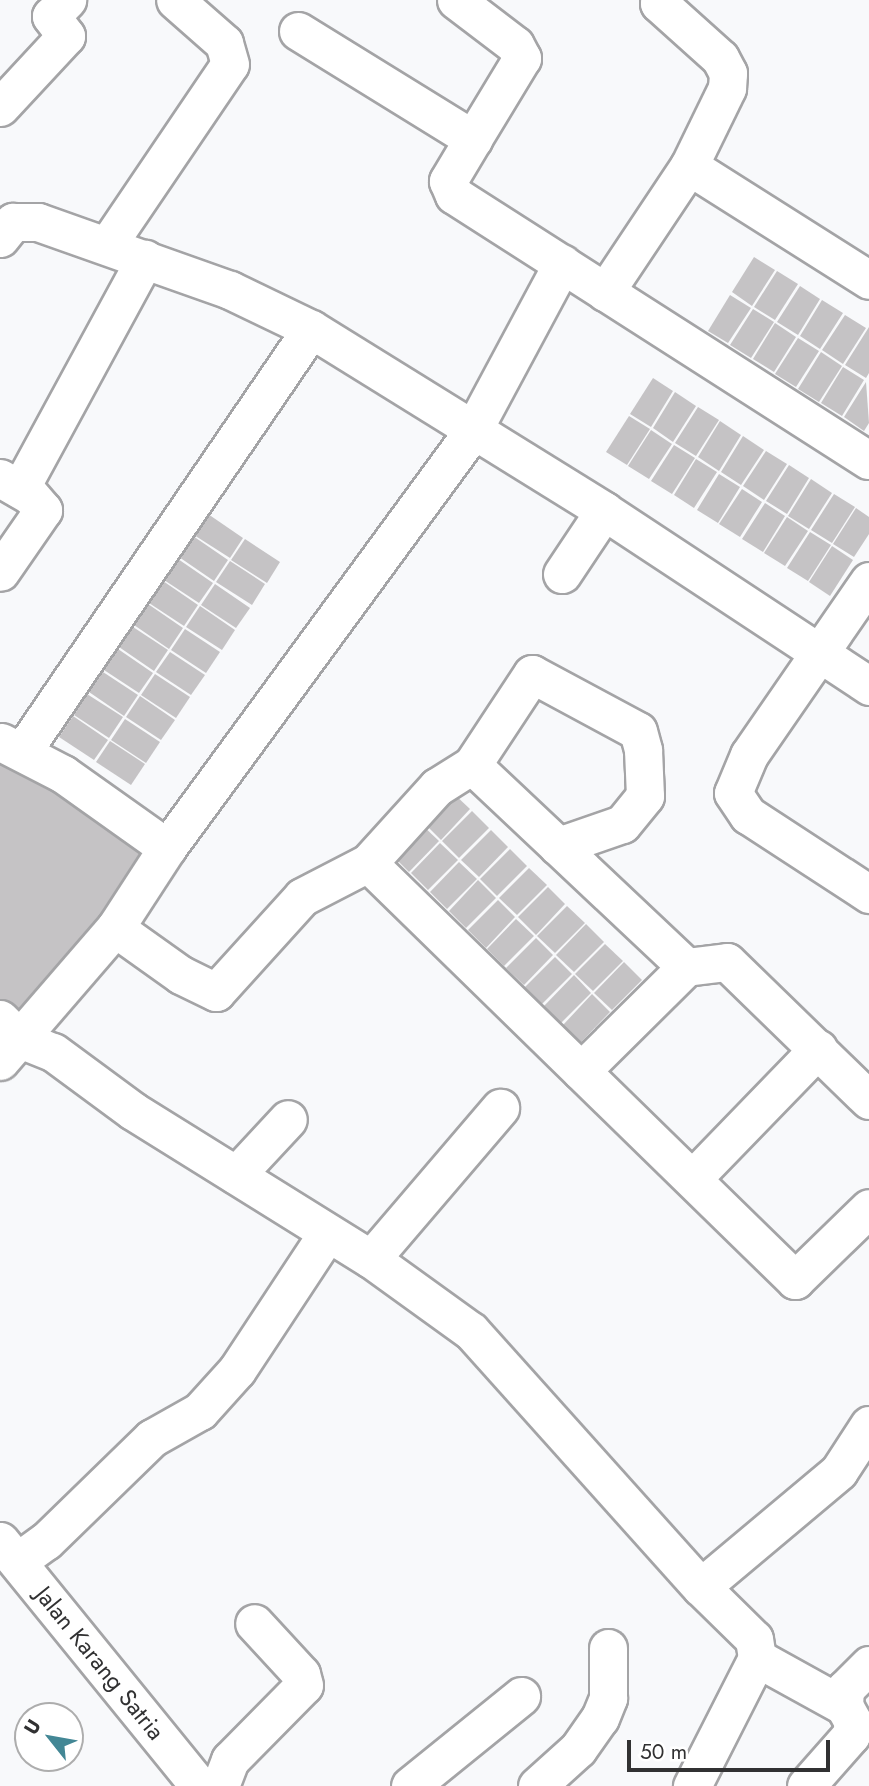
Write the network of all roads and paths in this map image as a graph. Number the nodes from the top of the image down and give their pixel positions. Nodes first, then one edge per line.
1 (67, 0) edge
2 (175, 0) edge
3 (456, 0) edge
4 (661, 0) edge
5 (298, 31) dead end
6 (0, 107) edge
7 (473, 139) junction
8 (689, 166) junction
9 (4, 225) edge
10 (108, 244) junction
11 (145, 259) junction
12 (562, 264) junction
13 (869, 280) edge
14 (605, 292) junction
15 (311, 328) junction
16 (472, 432) junction
17 (869, 460) edge
18 (10, 483) edge
19 (604, 511) junction
20 (0, 572) edge
21 (562, 574) dead end
22 (869, 582) edge
23 (818, 653) junction
24 (869, 686) edge
25 (11, 747) edge
26 (472, 765) junction
27 (558, 846) junction
28 (167, 848) junction
29 (368, 863) junction
30 (869, 894) edge
31 (115, 928) junction
32 (686, 967) junction
33 (7, 1039) edge
34 (818, 1049) junction
35 (581, 1071) junction
36 (869, 1100) edge
37 (500, 1108) dead end
38 (288, 1119) dead end
39 (236, 1175) junction
40 (693, 1178) junction
41 (869, 1208) edge
42 (326, 1235) junction
43 (371, 1259) junction
44 (869, 1425) edge
45 (9, 1551) edge
46 (701, 1587) junction
47 (254, 1623) dead end
48 (608, 1648) dead end
49 (757, 1658) junction
50 (869, 1665) edge
51 (521, 1696) dead end
52 (844, 1706) junction
53 (199, 1786) edge
54 (220, 1786) edge
55 (410, 1786) edge
56 (537, 1786) edge
57 (692, 1786) edge
58 (806, 1786) edge

1 - 6 street
2 - 10 street
3 - 7 street
4 - 8 street
5 - 7 street
7 - 12 street
8 - 13 street
8 - 14 street
9 - 10 street
10 - 11 street
11 - 15 street
11 - 18 street
12 - 14 street
12 - 16 street
14 - 17 street
15 - 16 street
15 - 25 street
16 - 19 street
16 - 28 street
18 - 20 street
19 - 21 street
19 - 23 street
22 - 23 street
23 - 24 street
23 - 30 street
25 - 28 street
26 - 27 street
26 - 27 street
26 - 29 street
27 - 32 street
28 - 31 street
29 - 31 street
29 - 35 street
31 - 33 street
32 - 34 street
32 - 35 street
33 - 39 street
34 - 36 street
34 - 40 street
35 - 40 street
37 - 43 street
38 - 39 street
39 - 42 street
40 - 41 street
42 - 43 street
42 - 45 street
43 - 46 street
44 - 46 street
45 - 53 street, Jalan Karang Satria
46 - 49 street
47 - 54 street
48 - 56 street
49 - 52 street
49 - 57 street
50 - 52 street
51 - 55 street
52 - 58 street

